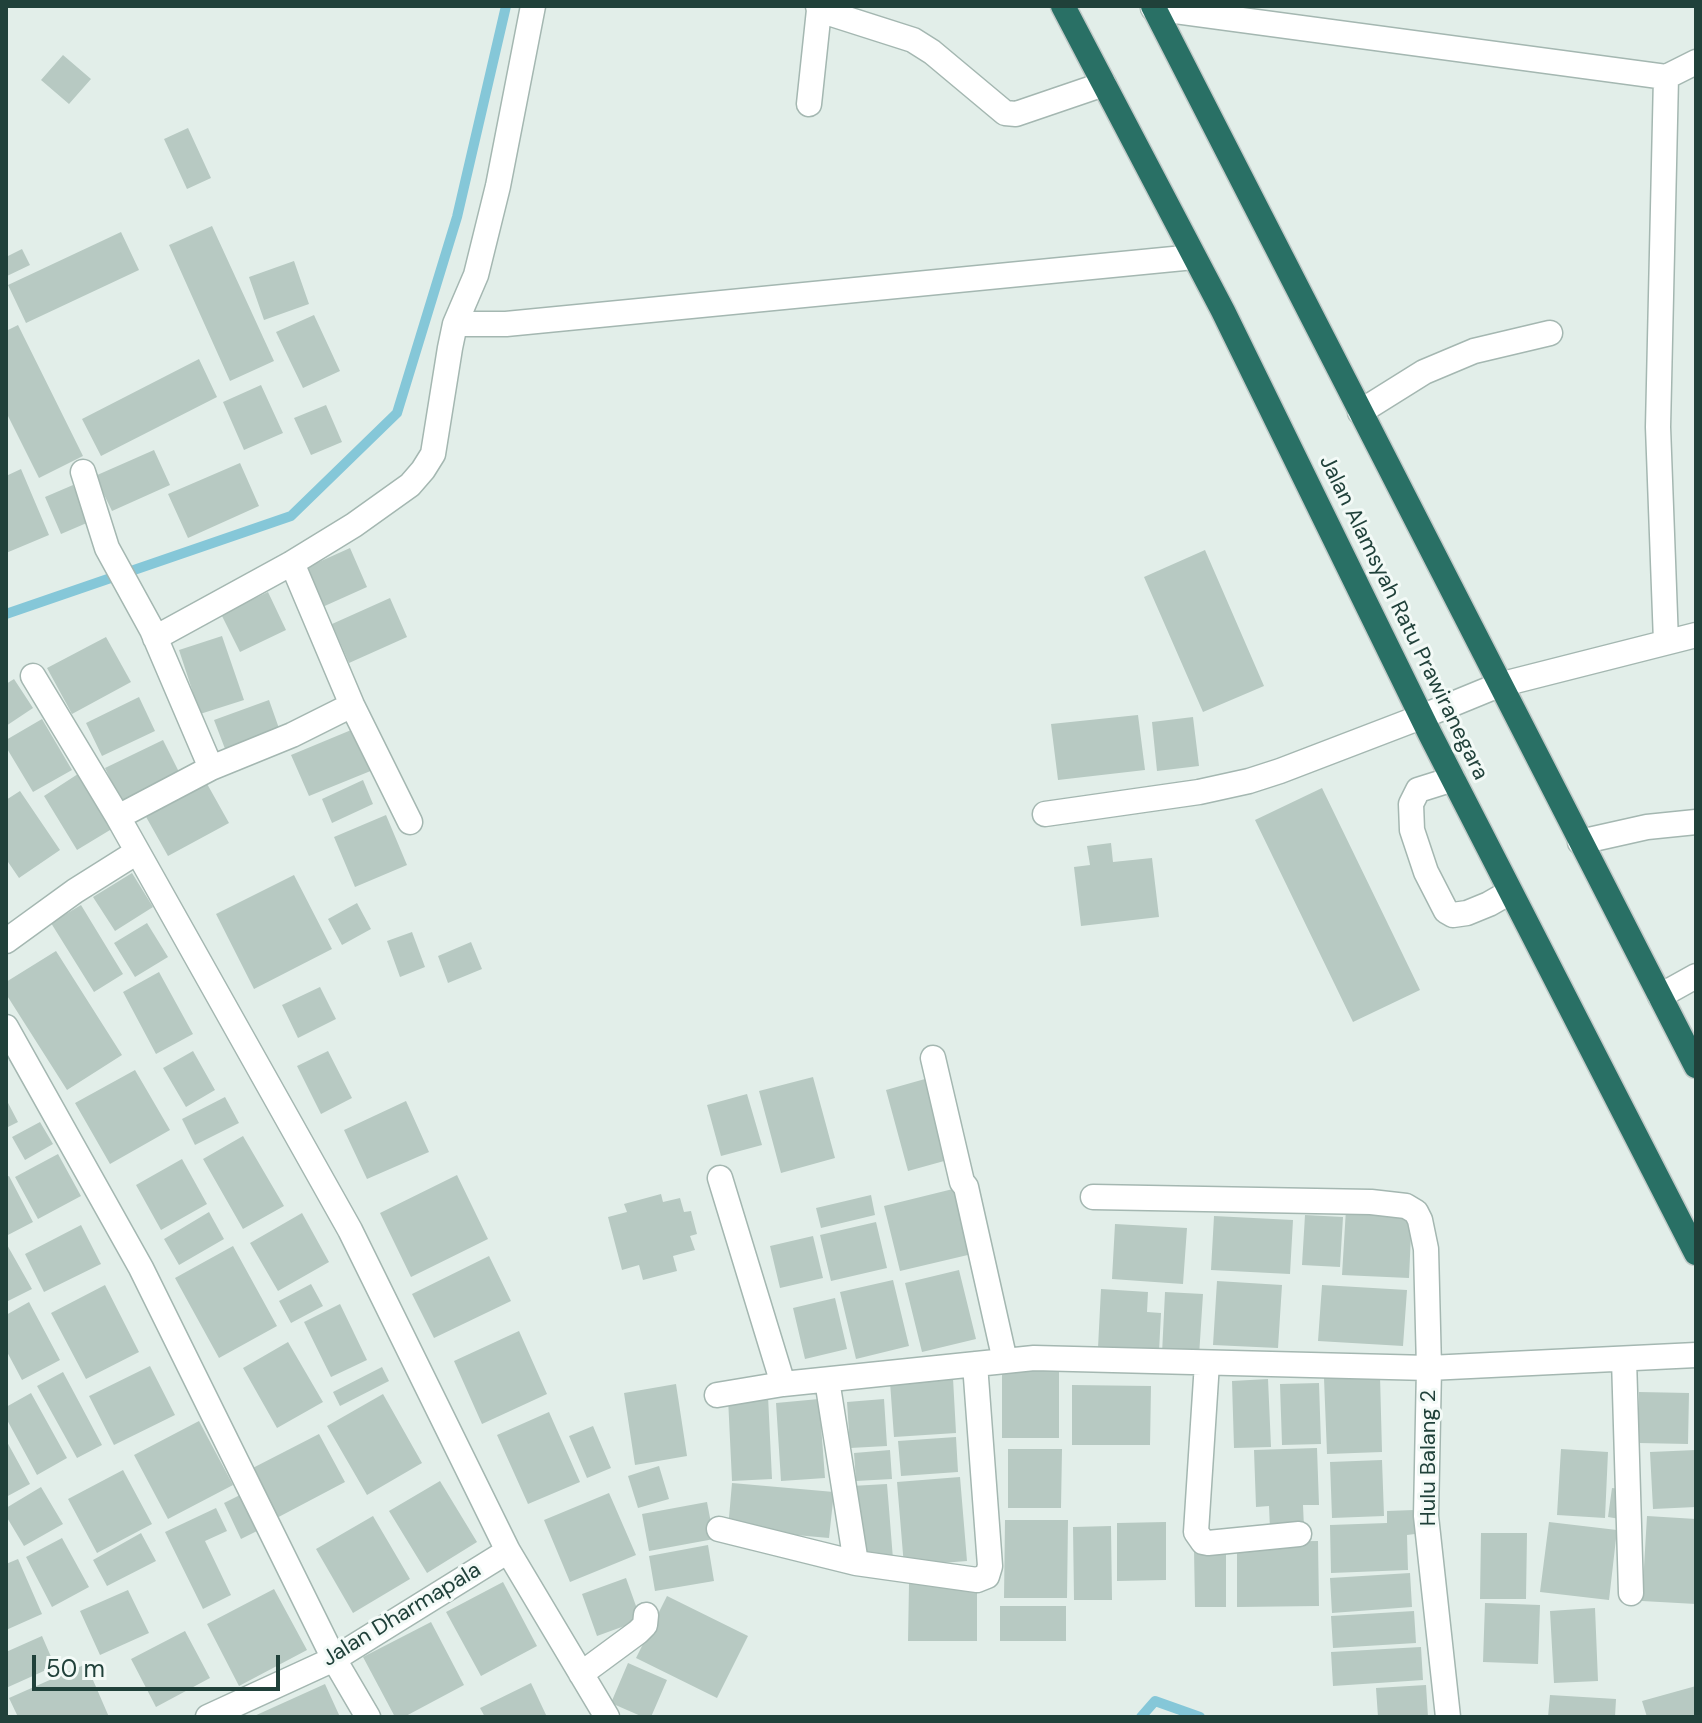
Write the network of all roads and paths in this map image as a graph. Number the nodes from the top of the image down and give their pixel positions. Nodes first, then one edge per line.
1 (533, 6) edge
2 (1063, 6) edge
3 (1153, 7) edge
4 (818, 8) edge
5 (1696, 62) edge
6 (1666, 77) junction
7 (1104, 84) junction
8 (809, 104) dead end
9 (1194, 257) junction
10 (455, 324) junction
11 (1550, 333) dead end
12 (1360, 412) junction
13 (83, 472) dead end
14 (292, 563) junction
15 (153, 634) junction
16 (1696, 635) edge
17 (1666, 642) junction
18 (33, 676) dead end
19 (1499, 685) junction
20 (352, 705) junction
21 (1421, 717) junction
22 (211, 768) junction
23 (1453, 779) junction
24 (1045, 814) dead end
25 (118, 817) junction
26 (410, 822) dead end
27 (1696, 822) edge
28 (1580, 842) junction
29 (137, 852) junction
30 (1510, 892) junction
31 (6, 941) edge
32 (1696, 976) edge
33 (1660, 996) junction
34 (6, 1027) edge
35 (933, 1058) dead end
36 (1696, 1066) edge
37 (720, 1178) dead end
38 (1093, 1197) dead end
39 (1696, 1253) edge
40 (1696, 1355) edge
41 (1624, 1359) junction
42 (1005, 1361) junction
43 (1207, 1363) junction
44 (975, 1364) junction
45 (1429, 1368) junction
46 (827, 1380) junction
47 (783, 1384) junction
48 (717, 1395) dead end
49 (719, 1529) dead end
50 (1299, 1534) dead end
51 (508, 1551) junction
52 (856, 1563) junction
53 (1631, 1593) dead end
54 (646, 1615) dead end
55 (334, 1659) junction
56 (581, 1674) junction
57 (208, 1717) edge
58 (368, 1717) edge
59 (607, 1717) edge
60 (1448, 1717) edge

1 - 10 street
2 - 7 highway, Jalan Alamsyah Ratu Prawiranegara
3 - 6 street
3 - 12 highway
4 - 7 street
4 - 8 street
5 - 6 street
6 - 17 street
7 - 9 highway, Jalan Alamsyah Ratu Prawiranegara
9 - 10 street
9 - 21 highway, Jalan Alamsyah Ratu Prawiranegara
10 - 14 street
11 - 12 street
12 - 19 highway
13 - 15 street
14 - 15 street
14 - 20 street
15 - 22 street
16 - 17 street
17 - 19 street
18 - 25 street
19 - 21 street
19 - 28 highway
20 - 22 street
20 - 26 street
21 - 23 highway, Jalan Alamsyah Ratu Prawiranegara
21 - 24 street
22 - 25 street
23 - 30 highway, Jalan Alamsyah Ratu Prawiranegara
23 - 30 street
25 - 29 street
27 - 28 street
28 - 33 highway
29 - 31 street
29 - 51 street
30 - 39 highway, Jalan Alamsyah Ratu Prawiranegara
32 - 33 street
33 - 36 highway
34 - 55 street
35 - 42 street
37 - 47 street
38 - 45 street
40 - 41 street, Hulu Balang 2
41 - 45 street, Hulu Balang 2
41 - 53 street
42 - 43 street
42 - 44 street
43 - 45 street
43 - 50 street
44 - 46 street
44 - 52 street
45 - 60 street, Hulu Balang 2
46 - 47 street
46 - 52 street
47 - 48 street
49 - 52 street
51 - 55 street, Jalan Dharmapala
51 - 56 street
54 - 56 street
55 - 57 street, Jalan Dharmapala
55 - 58 street
56 - 59 street

